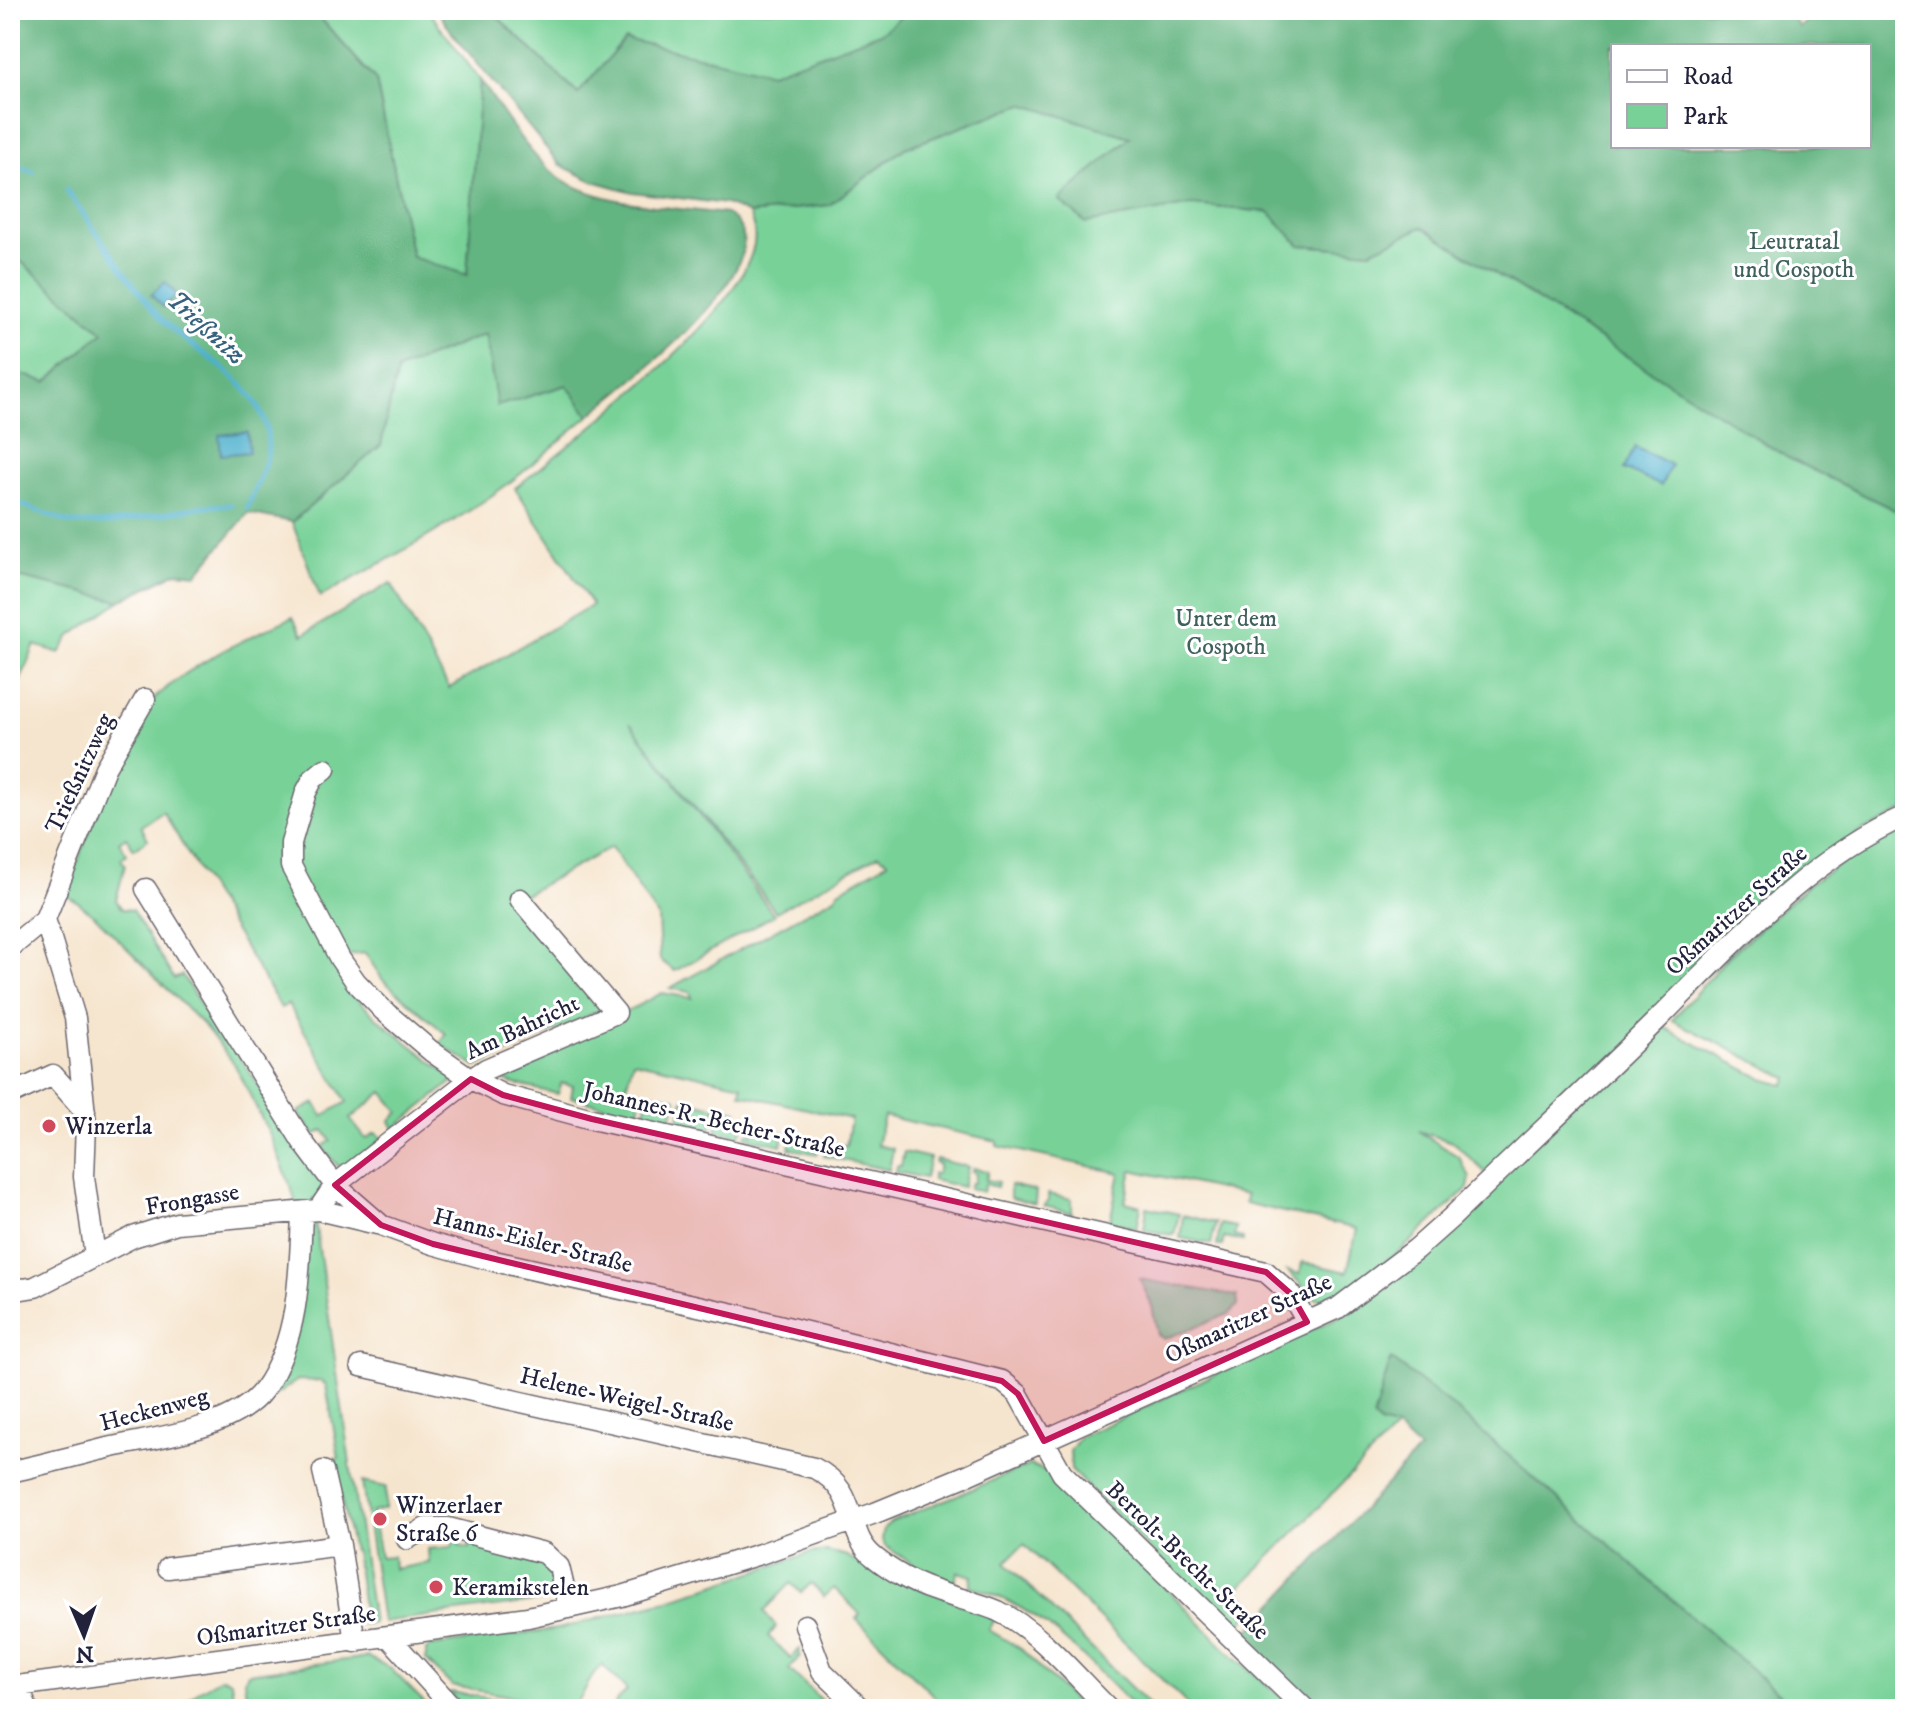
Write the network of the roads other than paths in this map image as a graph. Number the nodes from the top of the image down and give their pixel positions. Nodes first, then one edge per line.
1 (145, 699) dead end
2 (325, 769) dead end
3 (1905, 816) edge
4 (146, 889) dead end
5 (520, 899) dead end
6 (45, 919) junction
7 (10, 948) edge
8 (471, 1079) junction
9 (10, 1095) edge
10 (85, 1111) junction
11 (335, 1185) junction
12 (310, 1211) junction
13 (381, 1225) junction
14 (95, 1256) junction
15 (10, 1287) edge
16 (1307, 1322) junction
17 (361, 1366) dead end
18 (1044, 1441) junction
19 (323, 1471) dead end
20 (10, 1472) edge
21 (854, 1521) junction
22 (407, 1539) dead end
23 (340, 1545) junction
24 (168, 1568) dead end
25 (569, 1608) junction
26 (805, 1625) dead end
27 (389, 1637) junction
28 (355, 1642) junction
29 (15, 1687) edge
30 (27, 1709) edge
31 (454, 1709) edge
32 (861, 1709) edge
33 (1109, 1709) edge
34 (1305, 1709) edge

1 - 6 street, Trießnitzweg
2 - 8 street, Johannes-R.-Becher-Straße
3 - 16 street, Oßmaritzer Straße
4 - 11 street, Hanns-Eisler-Straße
5 - 8 street, Am Bahricht
6 - 7 street, Trießnitzweg
6 - 10 street
8 - 11 street, Am Bahricht
8 - 16 street, Johannes-R.-Becher-Straße
9 - 10 street
10 - 14 street
11 - 12 street
11 - 13 street, Hanns-Eisler-Straße
12 - 13 street, Frongasse
12 - 14 street, Frongasse
12 - 20 street, Heckenweg
13 - 18 street, Hanns-Eisler-Straße
14 - 15 street, Frongasse
16 - 18 street, Oßmaritzer Straße
17 - 21 street, Helene-Weigel-Straße
18 - 21 street, Oßmaritzer Straße
18 - 34 street, Bertolt-Brecht-Straße
19 - 23 street
21 - 25 street, Oßmaritzer Straße
21 - 33 street
22 - 25 street
23 - 24 street
23 - 28 street
25 - 27 street, Oßmaritzer Straße
26 - 32 street
27 - 28 street, Oßmaritzer Straße
27 - 31 street
28 - 29 street, Oßmaritzer Straße
29 - 30 street

